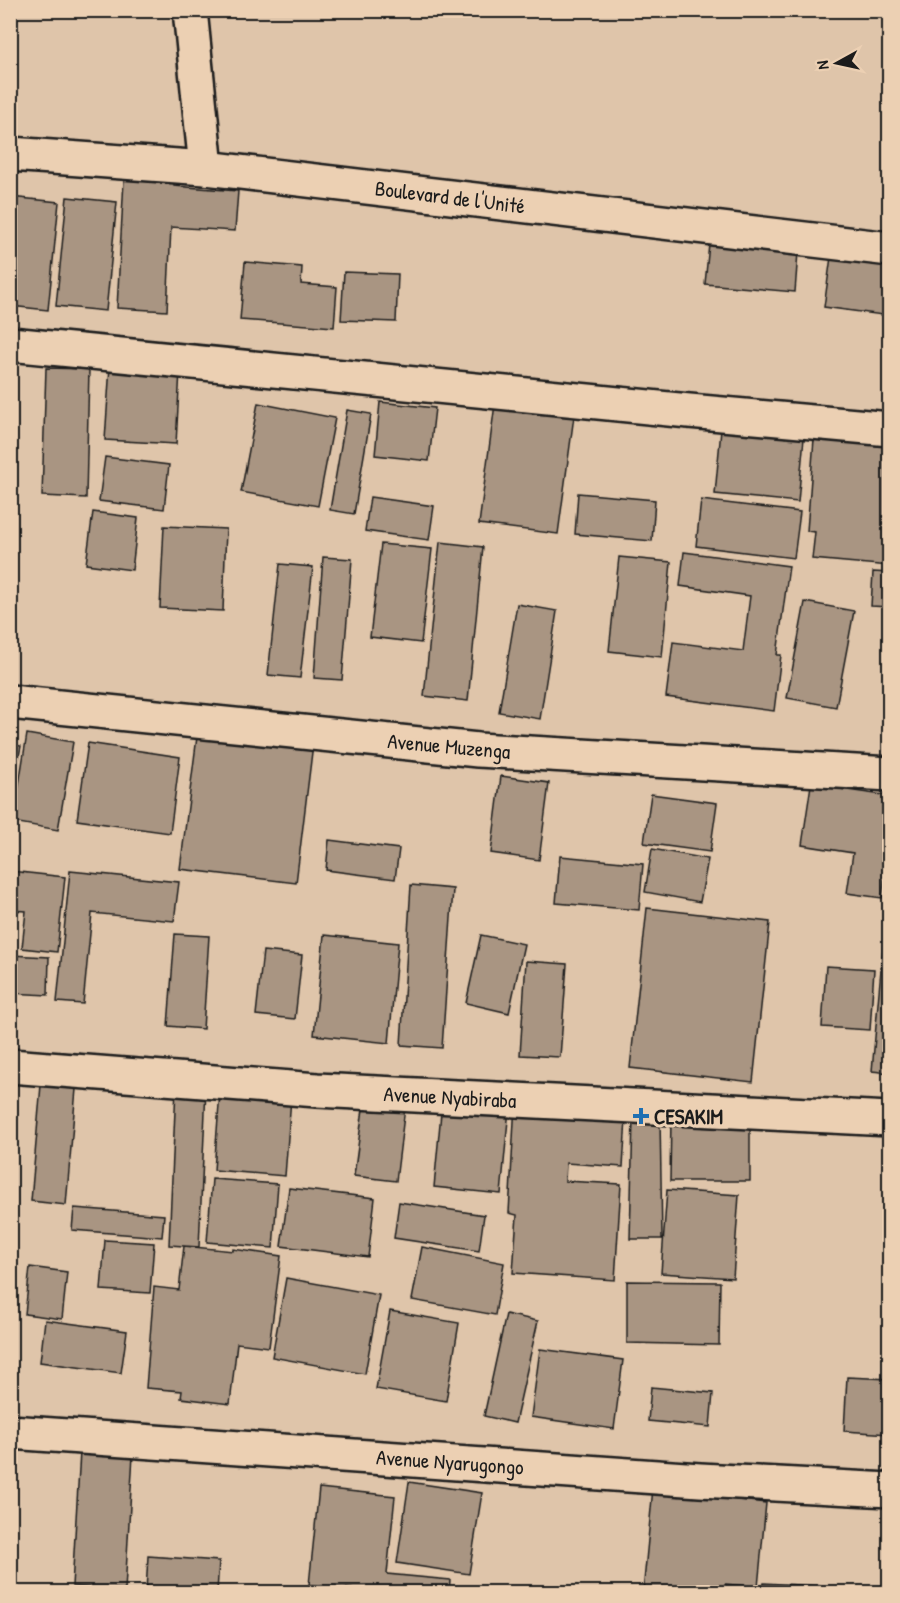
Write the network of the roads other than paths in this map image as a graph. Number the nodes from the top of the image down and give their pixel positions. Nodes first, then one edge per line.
1 (189, 10) edge
2 (10, 154) edge
3 (206, 168) junction
4 (890, 249) edge
5 (10, 344) edge
6 (890, 429) edge
7 (10, 702) edge
8 (890, 774) edge
9 (10, 1066) edge
10 (890, 1119) edge
11 (10, 1432) edge
12 (890, 1490) edge

1 - 3 street
2 - 3 street, Boulevard de l'Unité
3 - 4 street, Boulevard de l'Unité
5 - 6 street
7 - 8 street, Avenue Muzenga
9 - 10 street, Avenue Nyabiraba
11 - 12 street, Avenue Nyarugongo

